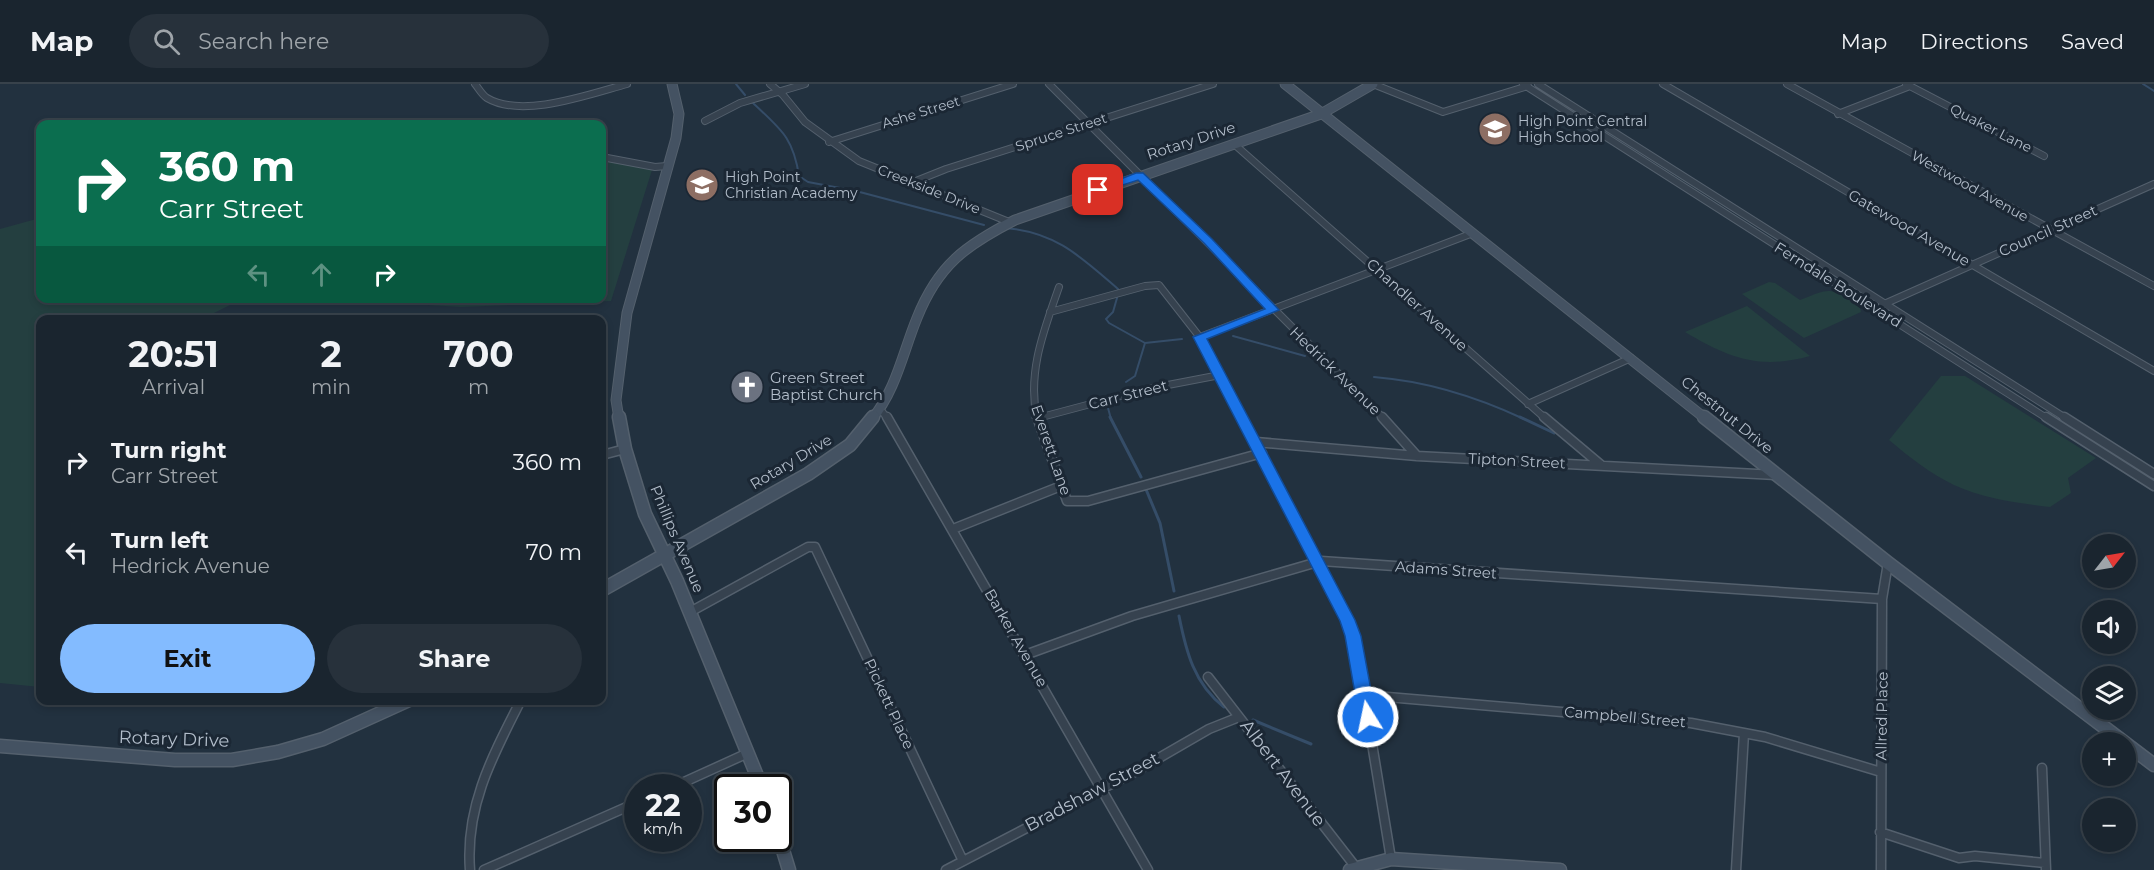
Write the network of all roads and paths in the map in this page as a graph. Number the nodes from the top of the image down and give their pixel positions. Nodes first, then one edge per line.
1 (475, 84) edge
2 (627, 84) edge
3 (672, 84) edge
4 (770, 84) edge
5 (805, 84) edge
6 (1013, 84) edge
7 (1048, 84) edge
8 (1213, 84) edge
9 (1285, 84) edge
10 (1373, 84) edge
11 (1538, 84) edge
12 (1664, 84) edge
13 (1787, 84) edge
14 (1527, 85) edge
15 (1908, 85) edge
16 (778, 92) junction
17 (1321, 114) junction
18 (1838, 114) junction
19 (705, 121) dead end
20 (1087, 123) junction
21 (829, 141) junction
22 (1234, 144) junction
23 (2044, 156) dead end
24 (606, 158) edge
25 (667, 166) junction
26 (1140, 175) junction
27 (911, 183) junction
28 (2154, 184) edge
29 (1009, 222) junction
30 (2051, 230) junction
31 (1473, 234) junction
32 (1972, 265) junction
33 (1377, 270) junction
34 (2154, 286) edge
35 (1059, 287) dead end
36 (1886, 304) junction
37 (1876, 309) junction
38 (1273, 310) junction
39 (1050, 312) junction
40 (1200, 337) junction
41 (1631, 358) junction
42 (2154, 371) edge
43 (1220, 375) junction
44 (1528, 404) junction
45 (880, 409) junction
46 (1038, 418) junction
47 (1256, 442) junction
48 (624, 449) junction
49 (1262, 453) junction
50 (606, 454) edge
51 (1417, 456) junction
52 (1601, 465) junction
53 (2154, 474) edge
54 (1778, 476) junction
55 (1061, 486) junction
56 (2154, 486) edge
57 (953, 529) junction
58 (663, 554) junction
59 (1318, 562) junction
60 (1888, 563) junction
61 (606, 588) edge
62 (1882, 599) junction
63 (690, 612) junction
64 (1025, 655) junction
65 (1208, 677) dead end
66 (1364, 695) junction
67 (399, 705) edge
68 (519, 705) edge
69 (1239, 717) junction
70 (1744, 733) junction
71 (0, 746) edge
72 (748, 753) junction
73 (2154, 765) edge
74 (2042, 768) dead end
75 (1881, 772) junction
76 (702, 774) edge
77 (756, 774) edge
78 (1102, 788) junction
79 (624, 808) edge
80 (1880, 832) junction
81 (784, 852) edge
82 (1391, 859) junction
83 (963, 861) junction
84 (2045, 867) edge
85 (1354, 869) edge
86 (470, 870) edge
87 (484, 870) edge
88 (789, 870) edge
89 (946, 870) edge
90 (1148, 870) edge
91 (1560, 870) edge
92 (1736, 870) edge
93 (1881, 870) edge

1 - 2 street
3 - 25 street, Phillips Avenue
4 - 16 street, Creekside Drive
5 - 16 street
6 - 21 street, Ashe Street
7 - 20 street, Hedrick Avenue
8 - 20 street, Spruce Street
9 - 17 street, Chestnut Drive
10 - 14 street
10 - 17 street, Rotary Drive
11 - 36 street, Ferndale Boulevard
12 - 32 street, Gatewood Avenue
13 - 18 street, Westwood Avenue
14 - 37 street, Ferndale Boulevard
15 - 18 street
15 - 23 street, Quaker Lane
16 - 19 street
16 - 21 street, Creekside Drive
17 - 22 street, Rotary Drive
17 - 31 street, Chestnut Drive
18 - 30 street, Westwood Avenue
20 - 26 street, Hedrick Avenue
20 - 27 street, Spruce Street
21 - 27 street, Creekside Drive
22 - 26 street, Rotary Drive
22 - 33 street, Chandler Avenue
24 - 25 street
25 - 48 street, Phillips Avenue
26 - 29 street, Rotary Drive
26 - 38 street, Hedrick Avenue
27 - 29 street, Creekside Drive
28 - 30 street, Council Street
29 - 45 street, Rotary Drive
30 - 32 street, Council Street
30 - 34 street, Westwood Avenue
31 - 33 street
31 - 41 street, Chestnut Drive
32 - 36 street, Council Street
32 - 42 street, Gatewood Avenue
33 - 38 street
33 - 44 street, Chandler Avenue
35 - 39 street, Everett Lane
36 - 37 street, Council Street
36 - 53 street, Ferndale Boulevard
37 - 56 street, Ferndale Boulevard
38 - 40 street
38 - 51 street, Hedrick Avenue
39 - 40 street
39 - 46 street, Everett Lane
40 - 43 street
41 - 44 street
41 - 54 street, Chestnut Drive
43 - 46 street, Carr Street
43 - 47 street
44 - 52 street, Chandler Avenue
45 - 57 street, Barker Avenue
45 - 58 street, Rotary Drive
46 - 55 street, Everett Lane
47 - 49 street
47 - 51 street, Tipton Street
48 - 50 street
48 - 58 street, Phillips Avenue
49 - 55 street, Everett Lane
49 - 59 street
51 - 52 street, Tipton Street
52 - 54 street, Tipton Street
54 - 60 street, Chestnut Drive
55 - 57 street
57 - 64 street, Barker Avenue
58 - 61 street, Rotary Drive
58 - 63 street, Phillips Avenue
59 - 62 street, Adams Street
59 - 64 street, Adams Street
59 - 66 street
60 - 62 street, Allred Place
60 - 73 street, Chestnut Drive
62 - 75 street, Allred Place
63 - 72 street, Phillips Avenue
63 - 83 street, Pickett Place
64 - 78 street, Barker Avenue
65 - 69 street, Albert Avenue
66 - 70 street, Campbell Street
66 - 82 street
67 - 71 street, Rotary Drive
68 - 86 street
69 - 78 street, Bradshaw Street
69 - 85 street, Albert Avenue
70 - 75 street, Campbell Street
70 - 92 street
72 - 76 street
72 - 77 street, Phillips Avenue
74 - 84 street
75 - 80 street, Allred Place
78 - 83 street, Bradshaw Street
78 - 90 street, Barker Avenue
79 - 87 street
80 - 84 street
80 - 93 street, Allred Place
81 - 88 street
82 - 85 street
82 - 91 street
83 - 89 street, Bradshaw Street

